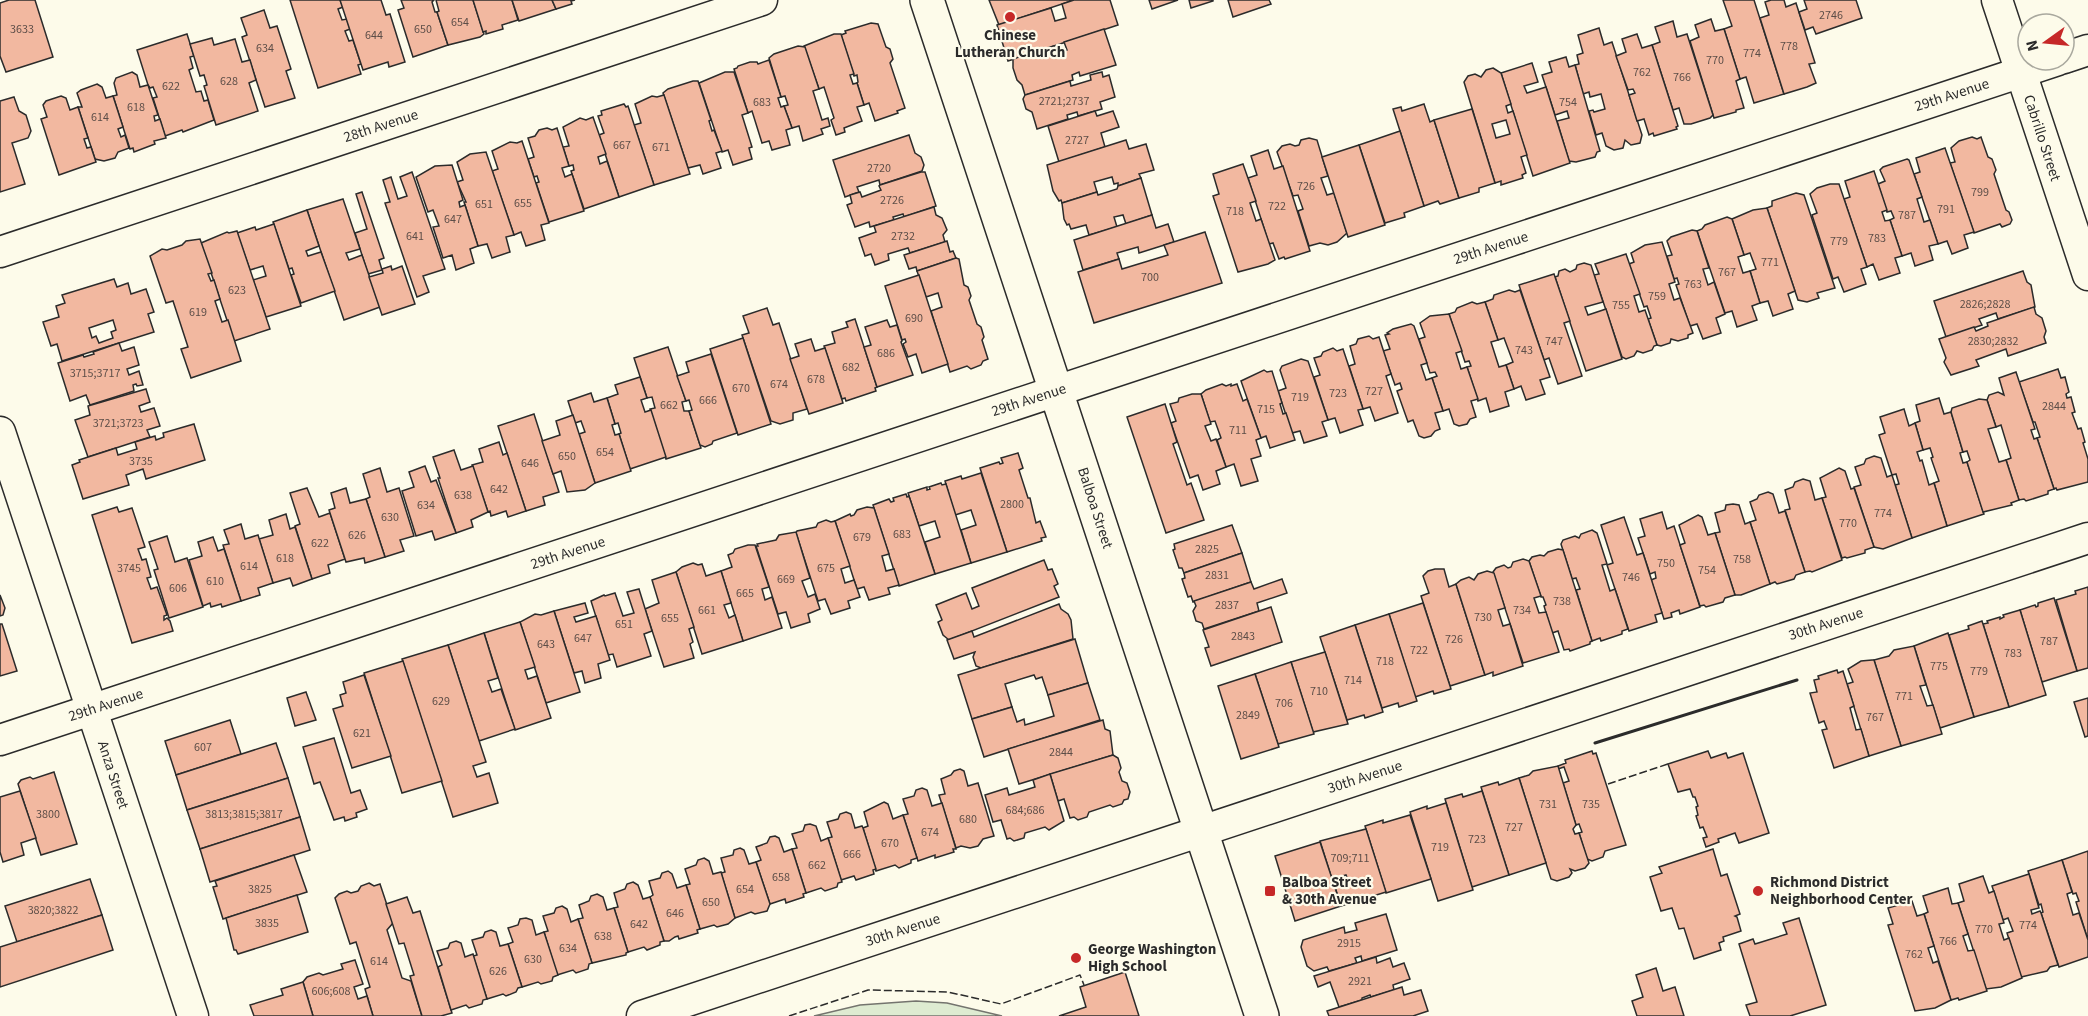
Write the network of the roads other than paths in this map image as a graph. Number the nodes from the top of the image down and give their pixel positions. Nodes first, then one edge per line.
1 (762, 0) edge
2 (927, 0) edge
3 (1997, 0) edge
4 (2016, 57) edge
5 (2021, 72) joint
6 (0, 252) edge
7 (2088, 275) edge
8 (1056, 391) junction
9 (0, 432) edge
10 (2088, 538) edge
11 (92, 710) junction
12 (0, 740) edge
13 (1202, 831) junction
14 (193, 1016) edge
15 (642, 1016) edge
16 (1262, 1016) edge

1 - 6 street, 28th Avenue
2 - 8 street, Balboa Street
3 - 4 street, Cabrillo Street
5 - 7 street, Cabrillo Street
5 - 8 street, 29th Avenue
8 - 11 street, 29th Avenue
8 - 13 street, Balboa Street
9 - 11 street, Anza Street
10 - 13 street, 30th Avenue
11 - 12 street, 29th Avenue
11 - 14 street, Anza Street
13 - 15 street, 30th Avenue
13 - 16 street, Balboa Street

